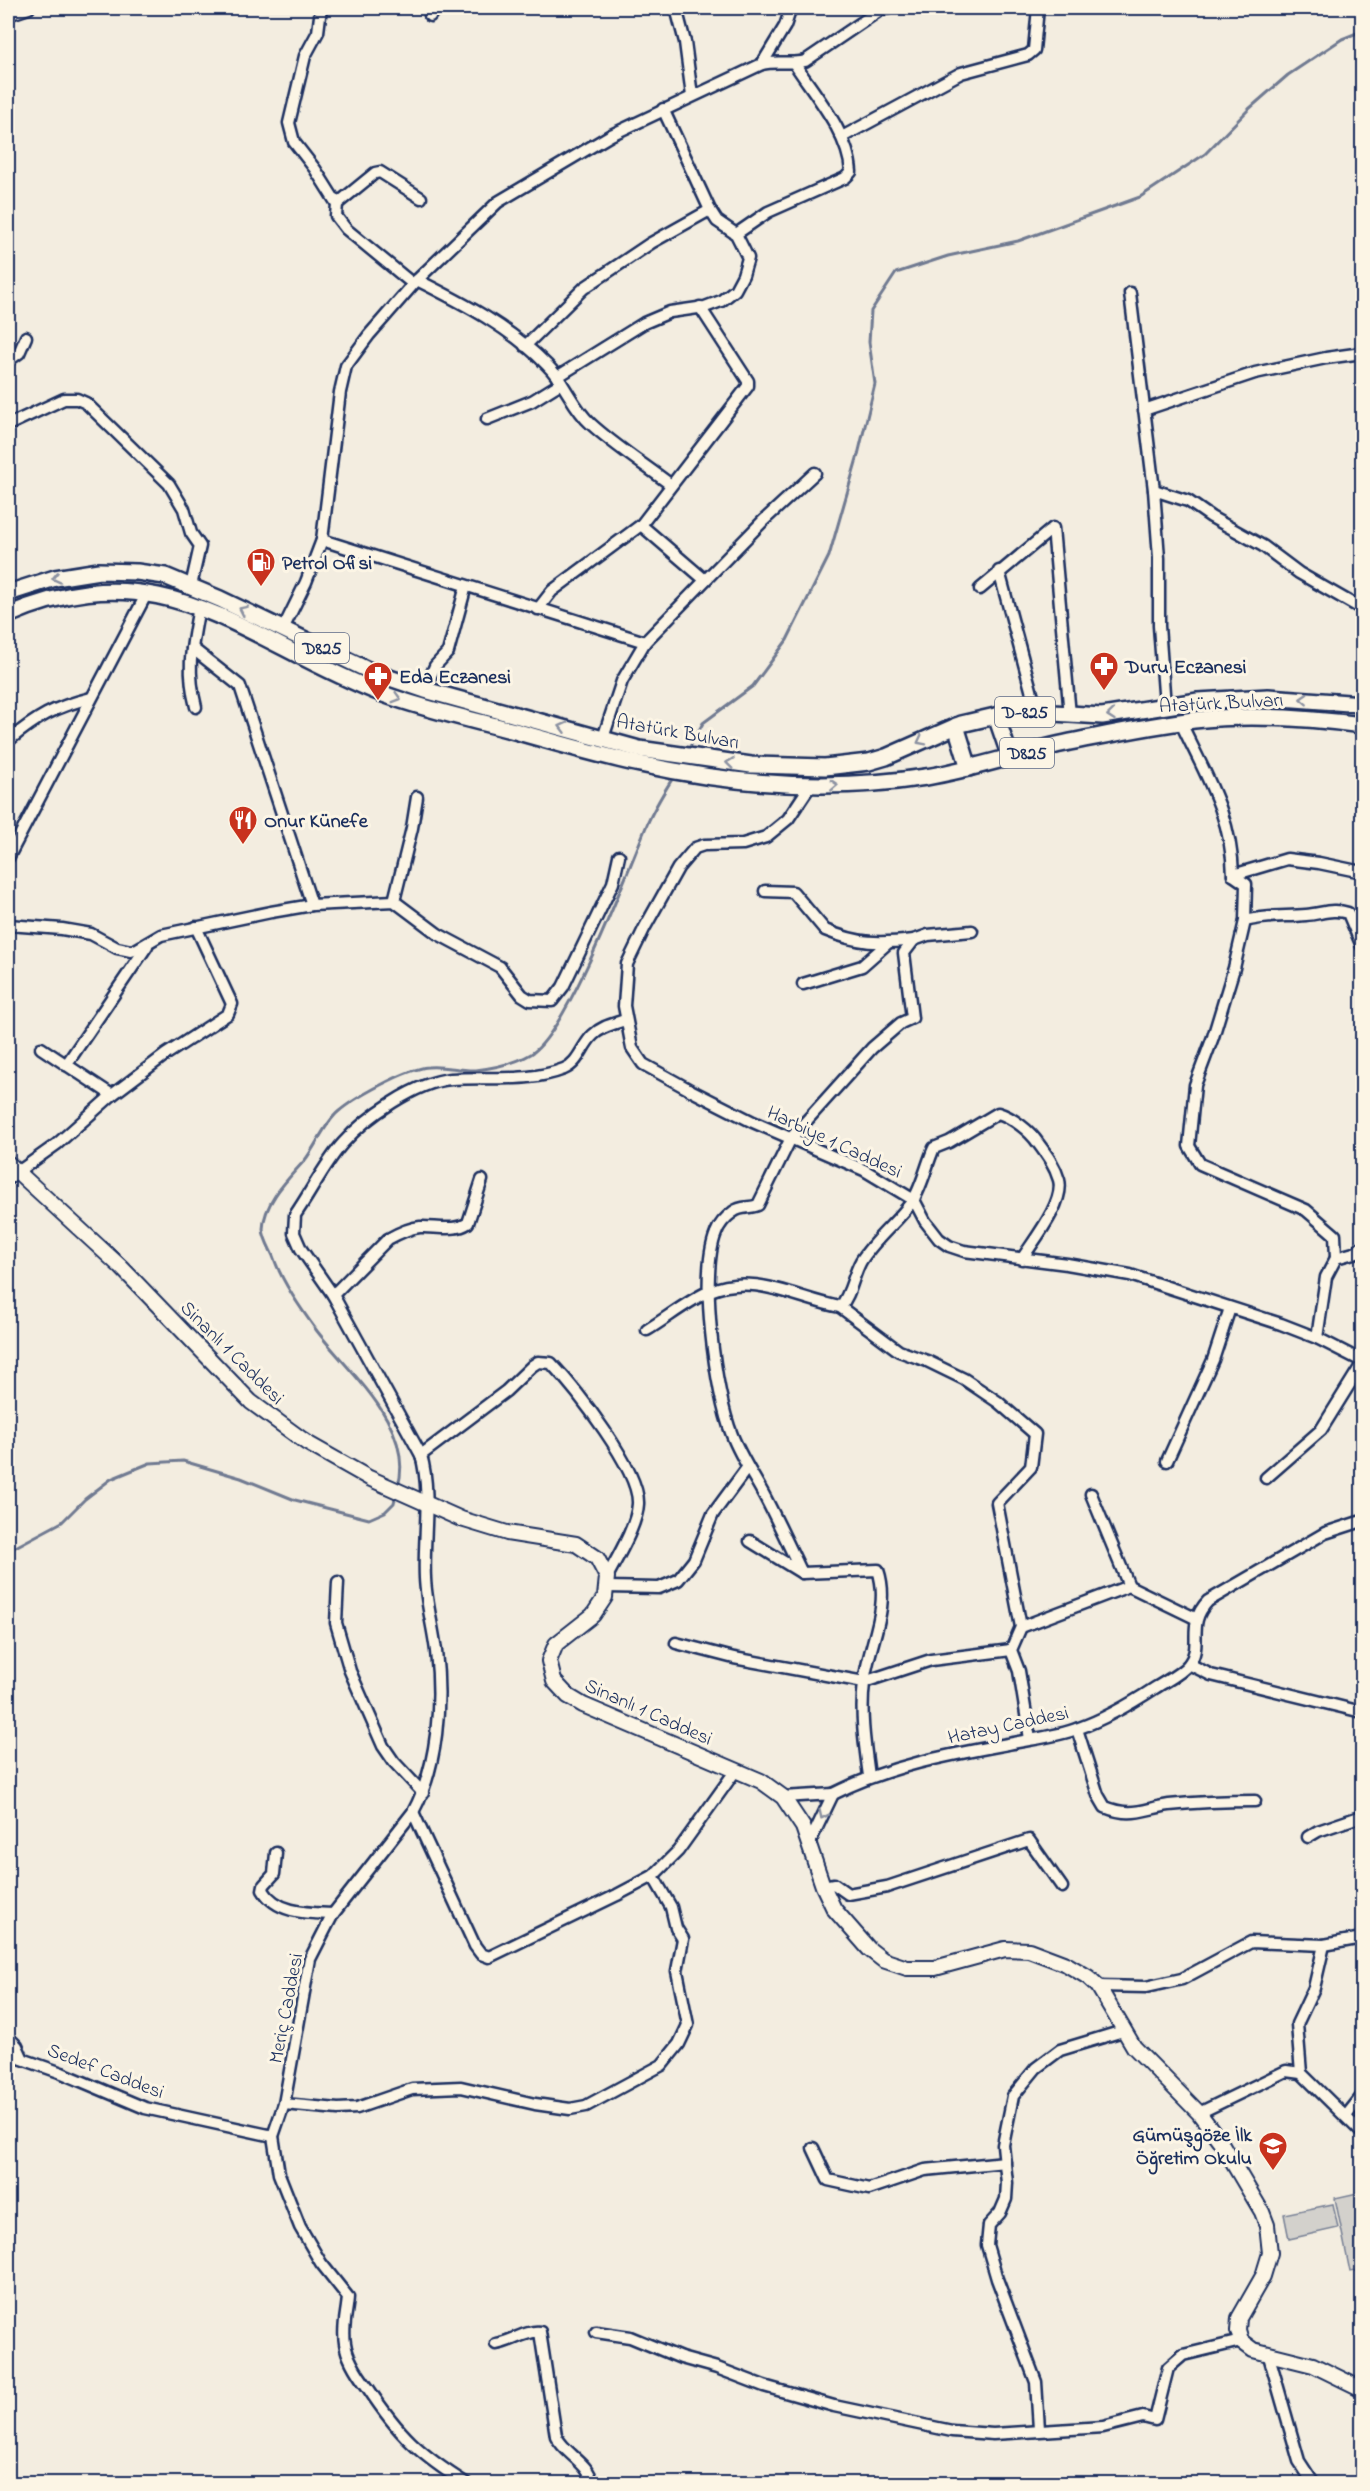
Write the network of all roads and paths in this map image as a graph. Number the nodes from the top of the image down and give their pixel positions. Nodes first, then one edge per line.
1 (29, 8) edge
2 (321, 8) edge
3 (676, 8) edge
4 (784, 8) edge
5 (791, 8) edge
6 (890, 8) edge
7 (1038, 8) edge
8 (8, 15) edge
9 (787, 19) junction
10 (794, 63) junction
11 (762, 64) junction
12 (692, 96) junction
13 (663, 109) junction
14 (842, 137) junction
15 (421, 198) dead end
16 (337, 204) junction
17 (710, 210) junction
18 (736, 234) junction
19 (415, 282) junction
20 (1130, 293) dead end
21 (700, 307) junction
22 (26, 337) dead end
23 (525, 346) junction
24 (1362, 353) edge
25 (8, 361) edge
26 (559, 380) junction
27 (1144, 410) junction
28 (487, 419) dead end
29 (8, 425) edge
30 (815, 473) dead end
31 (671, 485) junction
32 (1154, 490) junction
33 (641, 525) junction
34 (322, 540) junction
35 (999, 571) junction
36 (705, 580) junction
37 (191, 586) junction
38 (466, 586) junction
39 (980, 589) dead end
40 (8, 592) edge
41 (147, 593) junction
42 (199, 607) junction
43 (538, 609) junction
44 (1362, 609) edge
45 (8, 615) edge
46 (273, 630) junction
47 (645, 642) junction
48 (192, 648) junction
49 (425, 690) junction
50 (91, 698) junction
51 (1362, 704) edge
52 (1165, 706) junction
53 (196, 707) dead end
54 (1037, 712) junction
55 (996, 716) junction
56 (1070, 716) junction
57 (1180, 723) junction
58 (1362, 725) edge
59 (956, 726) junction
60 (603, 738) junction
61 (8, 741) edge
62 (638, 756) junction
63 (1010, 757) junction
64 (695, 759) joint
65 (969, 768) junction
66 (810, 786) junction
67 (417, 797) dead end
68 (619, 856) dead end
69 (8, 858) edge
70 (1362, 872) edge
71 (1233, 875) junction
72 (765, 891) dead end
73 (394, 900) junction
74 (312, 905) junction
75 (1245, 921) junction
76 (8, 925) edge
77 (196, 927) junction
78 (972, 931) dead end
79 (914, 940) junction
80 (150, 941) junction
81 (888, 943) junction
82 (1362, 946) edge
83 (803, 984) dead end
84 (625, 1020) junction
85 (41, 1048) dead end
86 (66, 1065) junction
87 (112, 1095) junction
88 (791, 1138) junction
89 (8, 1163) edge
90 (13, 1176) edge
91 (482, 1180) dead end
92 (914, 1200) junction
93 (1362, 1246) edge
94 (1336, 1258) junction
95 (1022, 1259) junction
96 (708, 1291) junction
97 (333, 1295) junction
98 (840, 1307) junction
99 (1230, 1308) junction
100 (647, 1330) dead end
101 (1317, 1338) junction
102 (1362, 1363) edge
103 (421, 1455) junction
104 (1167, 1461) dead end
105 (747, 1468) junction
106 (1266, 1478) dead end
107 (1092, 1494) dead end
108 (419, 1501) junction
109 (1362, 1521) edge
110 (750, 1541) dead end
111 (802, 1573) junction
112 (338, 1582) dead end
113 (607, 1582) junction
114 (1129, 1586) junction
115 (1196, 1618) junction
116 (1021, 1627) junction
117 (676, 1643) dead end
118 (1011, 1650) junction
119 (1189, 1664) junction
120 (864, 1682) junction
121 (1362, 1712) edge
122 (1077, 1729) junction
123 (1030, 1739) junction
124 (736, 1770) junction
125 (869, 1776) junction
126 (423, 1793) junction
127 (833, 1794) junction
128 (783, 1797) junction
129 (1255, 1801) dead end
130 (413, 1812) junction
131 (1362, 1816) edge
132 (1308, 1837) dead end
133 (810, 1842) junction
134 (276, 1853) dead end
135 (653, 1875) junction
136 (823, 1886) junction
137 (1062, 1887) dead end
138 (333, 1914) junction
139 (1362, 1938) edge
140 (1324, 1945) junction
141 (1098, 1986) junction
142 (1123, 2031) junction
143 (8, 2037) edge
144 (8, 2054) edge
145 (22, 2057) junction
146 (1301, 2073) junction
147 (1362, 2096) edge
148 (284, 2104) junction
149 (1198, 2113) junction
150 (1346, 2116) junction
151 (1362, 2133) edge
152 (273, 2136) junction
153 (813, 2148) dead end
154 (1005, 2162) junction
155 (596, 2332) dead end
156 (1241, 2341) junction
157 (496, 2344) dead end
158 (1269, 2356) junction
159 (1362, 2390) edge
160 (1039, 2429) junction
161 (467, 2484) edge
162 (593, 2484) edge
163 (1314, 2484) edge

1 - 8 street
2 - 16 street
3 - 12 street
4 - 9 street
5 - 9 street
6 - 10 street
7 - 14 street
9 - 11 street
10 - 11 street
10 - 14 street
11 - 12 street
12 - 13 street
13 - 17 street
13 - 19 street
14 - 18 street
15 - 16 street
16 - 19 street
17 - 18 street
17 - 23 street
18 - 21 street
19 - 23 street
19 - 34 street
20 - 27 street
21 - 26 street
21 - 31 street
22 - 25 street
23 - 26 street
24 - 27 street
26 - 28 street
26 - 31 street
27 - 32 street
29 - 37 street
30 - 36 street
31 - 33 street
32 - 44 street
32 - 52 street
33 - 36 street
33 - 43 street
34 - 38 street
34 - 46 street
35 - 39 street
35 - 54 street
35 - 56 street
36 - 47 street
37 -> 40 highway, Atatürk Bulvarı / D825
46 -> 37 highway, Atatürk Bulvarı / D825
38 - 43 street
38 - 49 street
41 - 42 highway, Atatürk Bulvarı / D825
41 - 45 highway, Atatürk Bulvarı / D825
41 - 50 street
42 - 46 highway, Atatürk Bulvarı / D825
42 - 48 street
43 - 47 street
46 - 49 highway, Atatürk Bulvarı / D825
46 -> 62 highway, Atatürk Bulvarı / D825
47 - 60 street
48 - 53 street
48 - 74 street
60 -> 49 highway, Atatürk Bulvarı / D825
50 - 61 street
50 - 69 street
51 -> 52 highway, Atatürk Bulvarı / D-825
52 -> 56 highway, Atatürk Bulvarı / D-825
54 - 55 highway, Atatürk Bulvarı / D-825
54 - 56 highway, Atatürk Bulvarı / D-825
55 - 59 highway, Atatürk Bulvarı / D-825
55 - 63 highway
57 - 58 highway, Atatürk Bulvarı / D825
57 - 63 highway, Atatürk Bulvarı / D825
57 - 71 street
59 -> 64 highway, Atatürk Bulvarı / D-825
59 - 65 highway
60 - 62 highway, Atatürk Bulvarı / D825
62 - 64 highway, Atatürk Bulvarı / D825
62 - 66 highway, Atatürk Bulvarı / D825
63 - 65 highway, Atatürk Bulvarı / D825
66 -> 65 highway, Atatürk Bulvarı / D825
66 - 84 street, Harbiye 1 Caddesi
67 - 73 street
68 - 73 street
70 - 71 street
71 - 75 street
72 - 81 street
73 - 74 street
74 - 77 street
75 - 82 street
75 - 94 street
76 - 80 street
77 - 80 street
77 - 87 street
78 - 79 street
79 - 81 street
79 - 88 street
80 - 86 street
81 - 83 street
84 - 88 street, Harbiye 1 Caddesi
84 - 97 street, Meriç Caddesi
85 - 86 street
86 - 87 street
87 - 90 street
88 - 92 street, Harbiye 1 Caddesi
88 - 96 street
89 - 90 main road, Sinanlı 1 Caddesi
90 - 108 main road, Sinanlı 1 Caddesi
91 - 97 street
92 - 95 street, Harbiye 1 Caddesi
92 - 95 street
92 - 98 street
93 - 94 street
94 - 101 street
95 - 99 street, Harbiye 1 Caddesi
96 - 98 street
96 - 100 street
96 - 105 street
97 - 103 street, Meriç Caddesi
98 - 116 street
99 - 101 street, Harbiye 1 Caddesi
99 - 104 street
101 - 102 street, Harbiye 1 Caddesi
102 - 106 street
103 - 108 street, Meriç Caddesi
103 - 113 street
105 - 111 street
105 - 113 street
107 - 114 street
108 - 113 main road, Sinanlı 1 Caddesi
108 - 126 street, Meriç Caddesi
109 - 115 street
110 - 111 street
111 - 120 street
112 - 126 street
113 - 124 main road, Sinanlı 1 Caddesi
114 - 115 street
114 - 116 street
115 - 119 street
116 - 118 street
117 - 120 street
118 - 120 street
118 - 123 street
119 - 121 street
119 - 122 street, Hatay Caddesi
120 - 125 street
122 - 123 street, Hatay Caddesi
122 - 129 street
123 - 125 street, Hatay Caddesi
124 - 128 main road, Sinanlı 1 Caddesi
124 - 135 street
125 - 127 street, Hatay Caddesi
126 - 130 street, Meriç Caddesi
127 - 128 street, Hatay Caddesi
127 -> 133 street
128 - 133 main road, Sinanlı 1 Caddesi
130 - 135 street
130 - 138 street, Meriç Caddesi
131 - 132 street
133 - 136 main road, Sinanlı 1 Caddesi
134 - 138 street
135 - 148 street
136 - 137 street
136 - 141 main road, Sinanlı 1 Caddesi
138 - 148 street, Meriç Caddesi
139 - 140 street
140 - 141 street
140 - 146 street
141 - 142 main road
142 - 149 main road
142 - 154 street
143 - 145 street, Sedef Caddesi
144 - 145 street
145 - 152 street, Sedef Caddesi
146 - 149 street
146 - 150 street
147 - 150 street
148 - 152 street, Meriç Caddesi
149 - 156 main road
150 - 151 street
152 - 161 street, Meriç Caddesi
153 - 154 street
154 - 160 street
155 - 160 street
156 - 158 main road
156 - 160 street
157 - 162 street
158 - 159 main road
158 - 163 street

